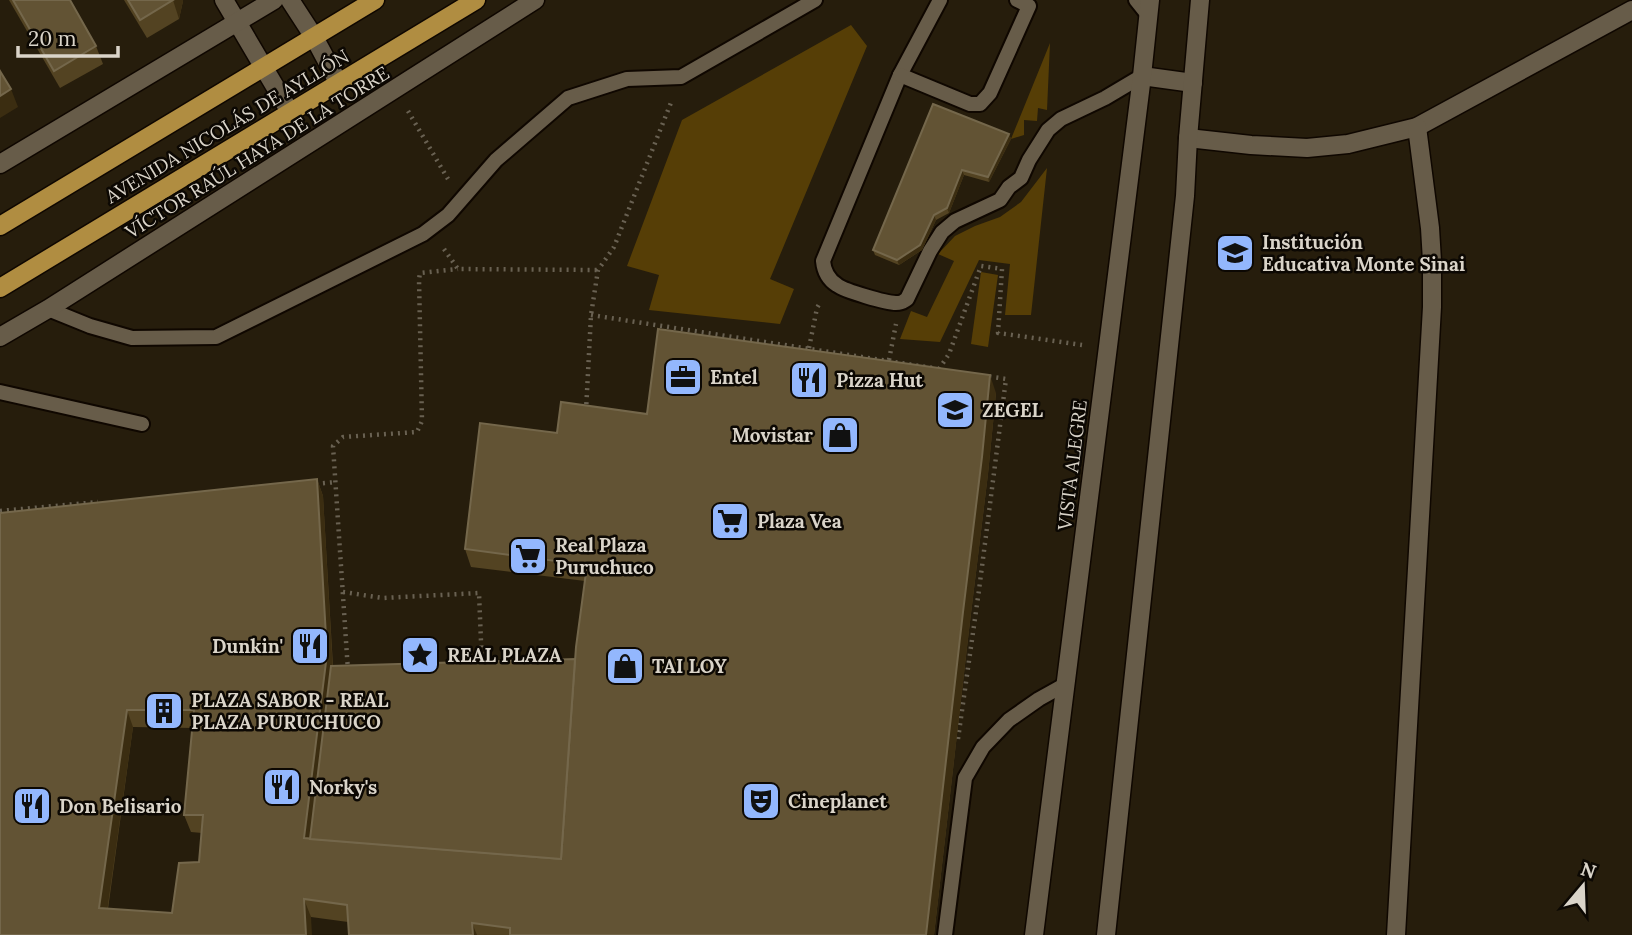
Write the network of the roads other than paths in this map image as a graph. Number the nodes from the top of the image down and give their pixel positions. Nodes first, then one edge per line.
1 (224, 0) edge
2 (274, 0) edge
3 (290, 0) edge
4 (375, 0) edge
5 (476, 0) edge
6 (536, 0) edge
7 (815, 0) edge
8 (940, 0) edge
9 (1017, 0) edge
10 (1136, 0) edge
11 (1200, 0) edge
12 (1149, 8) edge
13 (1632, 10) edge
14 (237, 22) junction
15 (314, 37) junction
16 (265, 66) junction
17 (900, 75) junction
18 (1142, 76) junction
19 (338, 82) junction
20 (1193, 83) junction
21 (290, 112) junction
22 (1417, 127) junction
23 (1188, 138) junction
24 (0, 164) edge
25 (0, 226) edge
26 (3, 288) edge
27 (48, 309) junction
28 (0, 337) edge
29 (0, 392) edge
30 (142, 424) dead end
31 (1066, 684) junction
32 (945, 935) edge
33 (1034, 935) edge
34 (1106, 935) edge
35 (1396, 935) edge

1 - 14 street
2 - 14 street
3 - 15 street
4 - 15 main road, AVENIDA NICOLÁS DE AYLLÓN
5 - 19 main road, AVENIDA NICOLÁS DE AYLLÓN
6 - 27 street, VÍCTOR RAÚL HAYA DE LA TORRE
7 - 27 lane
8 - 17 lane
9 - 17 lane
10 - 12 lane
11 - 20 street
12 - 18 street, VISTA ALEGRE
13 - 22 street
14 - 16 street
14 - 24 street
15 - 16 main road, AVENIDA NICOLÁS DE AYLLÓN
15 - 19 street
16 - 21 street
16 - 25 main road, AVENIDA NICOLÁS DE AYLLÓN
17 - 18 lane
18 - 20 street
18 - 31 street, VISTA ALEGRE
19 - 21 main road, AVENIDA NICOLÁS DE AYLLÓN
20 - 23 street
21 - 26 main road, AVENIDA NICOLÁS DE AYLLÓN
22 - 23 street
22 - 35 street
23 - 34 street
27 - 28 street, VÍCTOR RAÚL HAYA DE LA TORRE
29 - 30 lane
31 - 32 lane
31 - 33 street, VISTA ALEGRE

